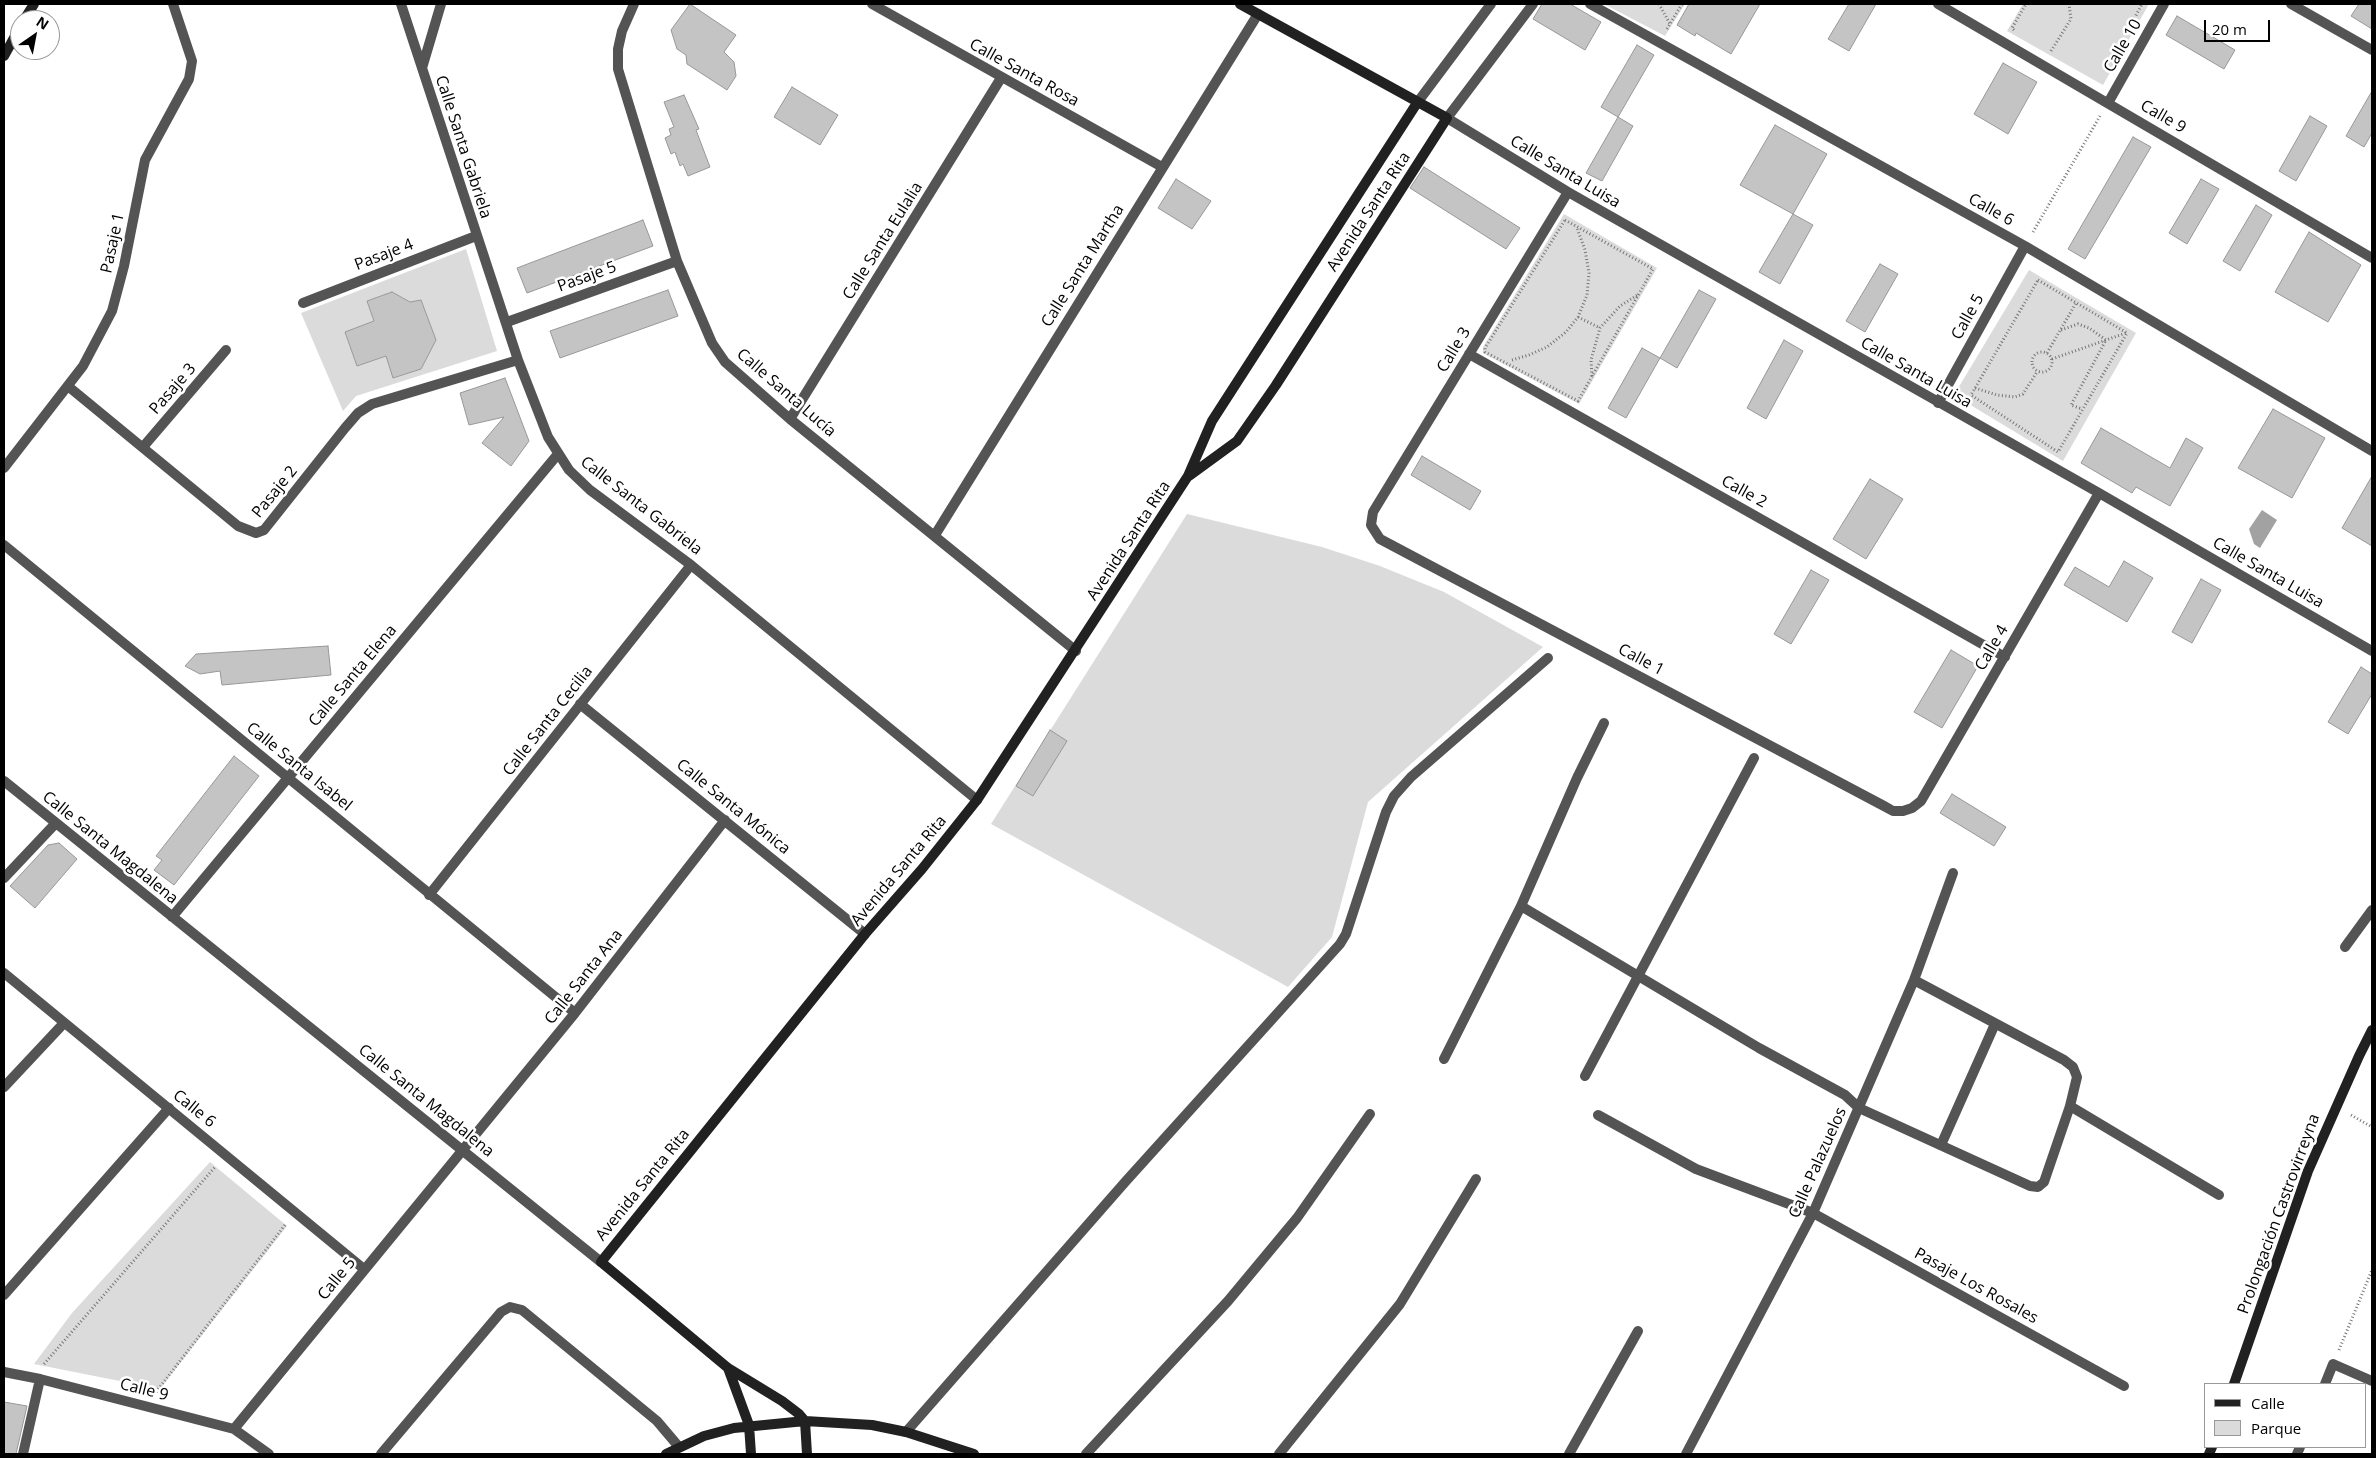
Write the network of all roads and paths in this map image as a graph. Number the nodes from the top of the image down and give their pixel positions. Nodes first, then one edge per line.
1 (173, 4) edge
2 (401, 4) edge
3 (441, 4) edge
4 (634, 4) edge
5 (872, 4) edge
6 (1240, 4) edge
7 (1492, 4) edge
8 (1533, 4) edge
9 (1590, 4) edge
10 (1659, 4) edge
11 (1938, 4) edge
12 (2026, 4) edge
13 (2069, 4) edge
14 (2142, 4) edge
15 (2164, 4) edge
16 (2291, 4) edge
17 (1258, 14) junction
18 (1670, 24) dead end
19 (2020, 33) dead end
20 (2125, 37) dead end
21 (2043, 46) dead end
22 (2372, 50) edge
23 (2051, 51) junction
24 (2059, 55) dead end
25 (422, 69) junction
26 (1001, 78) junction
27 (2108, 102) junction
28 (1417, 103) junction
29 (1447, 118) junction
30 (1162, 167) junction
31 (1568, 192) junction
32 (1576, 226) junction
33 (476, 236) junction
34 (2025, 246) junction
35 (2372, 258) edge
36 (677, 261) junction
37 (1639, 293) junction
38 (303, 303) dead end
39 (2076, 303) junction
40 (1578, 317) junction
41 (507, 322) junction
42 (1600, 328) junction
43 (2061, 330) junction
44 (2127, 333) junction
45 (2106, 340) junction
46 (226, 350) dead end
47 (2047, 353) junction
48 (1469, 354) junction
49 (518, 360) junction
50 (2052, 360) junction
51 (1504, 362) junction
52 (2037, 372) junction
53 (1592, 376) junction
54 (69, 386) junction
55 (1975, 388) junction
56 (1938, 403) junction
57 (2082, 410) junction
58 (790, 419) junction
59 (143, 447) junction
60 (2372, 451) edge
61 (558, 454) junction
62 (4, 468) edge
63 (1188, 476) junction
64 (2099, 493) junction
65 (1371, 525) joint
66 (935, 535) junction
67 (4, 544) edge
68 (691, 565) junction
69 (2372, 650) edge
70 (1076, 651) junction
71 (2005, 657) junction
72 (1548, 658) dead end
73 (580, 704) junction
74 (1604, 723) dead end
75 (1754, 758) dead end
76 (288, 778) junction
77 (4, 781) edge
78 (977, 800) junction
79 (1903, 811) joint
80 (725, 820) junction
81 (55, 824) junction
82 (1954, 873) dead end
83 (4, 878) edge
84 (429, 895) junction
85 (1521, 906) junction
86 (2372, 910) edge
87 (172, 917) junction
88 (865, 934) junction
89 (2345, 947) dead end
90 (4, 973) edge
91 (1638, 976) junction
92 (1914, 980) junction
93 (575, 1013) junction
94 (64, 1023) junction
95 (1995, 1024) junction
96 (2372, 1030) edge
97 (1444, 1059) dead end
98 (1585, 1076) dead end
99 (4, 1087) edge
100 (2070, 1106) junction
101 (2336, 1107) junction
102 (169, 1108) junction
103 (1859, 1108) junction
104 (1370, 1114) dead end
105 (1598, 1115) dead end
106 (2372, 1126) edge
107 (1941, 1145) junction
108 (464, 1150) junction
109 (226, 1155) junction
110 (1476, 1178) dead end
111 (2219, 1195) dead end
112 (295, 1212) junction
113 (1813, 1213) junction
114 (601, 1262) junction
115 (364, 1269) junction
116 (2372, 1270) edge
117 (4, 1295) edge
118 (1638, 1331) dead end
119 (2333, 1364) junction
120 (728, 1368) junction
121 (4, 1372) edge
122 (36, 1378) junction
123 (2372, 1381) edge
124 (2234, 1383) edge
125 (2325, 1383) edge
126 (2124, 1386) dead end
127 (146, 1406) junction
128 (805, 1420) junction
129 (749, 1425) junction
130 (234, 1428) junction
131 (906, 1432) junction
132 (678, 1447) junction
133 (23, 1454) edge
134 (269, 1454) edge
135 (380, 1454) edge
136 (666, 1454) edge
137 (751, 1454) edge
138 (807, 1454) edge
139 (974, 1454) edge
140 (1086, 1454) edge
141 (1279, 1454) edge
142 (1569, 1454) edge
143 (1686, 1454) edge

1 - 54 street, Pasaje 1
2 - 25 street, Calle Santa Gabriela
3 - 25 street, Calle Santa Gabriela
4 - 36 street, Calle Santa Lucía
5 - 26 street, Calle Santa Rosa
6 - 17 street
7 - 28 street, Avenida Santa Rita
8 - 29 street, Avenida Santa Rita
9 - 34 street, Calle 6
10 - 18 path
11 - 27 street, Calle 9
12 - 19 path
13 - 23 path
14 - 20 path
15 - 27 street, Calle 10
16 - 22 street
17 - 28 street
17 - 30 street, Calle Santa Martha
21 - 23 path
23 - 24 path
25 - 33 street, Calle Santa Gabriela
26 - 30 street, Calle Santa Rosa
26 - 58 street, Calle Santa Eulalia
27 - 34 path
27 - 35 street, Calle 9
28 - 29 street
28 - 63 street, Avenida Santa Rita
29 - 31 street, Calle Santa Luisa
29 - 63 street, Avenida Santa Rita
30 - 66 street, Calle Santa Martha
31 - 48 street, Calle 3
31 - 56 street, Calle Santa Luisa
32 - 37 path
32 - 40 path
32 - 51 path
33 - 38 street, Pasaje 4
33 - 41 street, Calle Santa Gabriela
34 - 56 street, Calle 5
34 - 60 street, Calle 6
36 - 41 street, Pasaje 5
36 - 58 street, Calle Santa Lucía
37 - 42 path
37 - 53 path
39 - 43 path
39 - 44 path
39 - 55 path
40 - 42 path
40 - 51 path
41 - 49 street, Calle Santa Gabriela
42 - 53 path
43 - 45 path
43 - 47 path
44 - 45 path
44 - 57 path
45 - 50 path
45 - 57 path
46 - 59 street, Pasaje 3
47 - 50 path
47 - 52 path
48 - 65 street, Calle 3
48 - 71 street, Calle 2
49 - 59 street, Pasaje 2
49 - 61 street, Calle Santa Gabriela
50 - 52 path
51 - 53 path
52 - 55 path
54 - 59 street, Pasaje 2
54 - 62 street, Pasaje 1
55 - 57 path
56 - 64 street, Calle Santa Luisa
58 - 66 street, Calle Santa Lucía
61 - 68 street, Calle Santa Gabriela
61 - 76 street, Calle Santa Elena
63 - 70 street, Avenida Santa Rita
64 - 69 street, Calle Santa Luisa
64 - 71 street, Calle 4
65 - 79 street, Calle 1
66 - 70 street, Calle Santa Lucía
67 - 76 street, Calle Santa Isabel
68 - 73 street, Calle Santa Cecilia
68 - 78 street, Calle Santa Gabriela
70 - 78 street, Avenida Santa Rita
71 - 79 street, Calle 4
72 - 131 street
73 - 80 street, Calle Santa Mónica
73 - 84 street, Calle Santa Cecilia
74 - 85 street
75 - 91 street
76 - 84 street, Calle Santa Isabel
76 - 87 street, Calle Santa Elena
77 - 81 street, Calle Santa Magdalena
78 - 88 street, Avenida Santa Rita
80 - 88 street, Calle Santa Mónica
80 - 93 street, Calle Santa Ana
81 - 83 street
81 - 87 street, Calle Santa Magdalena
82 - 92 street, Calle Palazuelos
84 - 93 street, Calle Santa Isabel
85 - 91 street
85 - 97 street
86 - 89 street
87 - 108 street, Calle Santa Magdalena
88 - 114 street, Avenida Santa Rita
90 - 94 street, Calle 6
91 - 98 street
91 - 103 street
92 - 95 street
92 - 103 street, Calle Palazuelos
93 - 108 street, Calle Santa Ana
94 - 99 street
94 - 102 street, Calle 6
95 - 100 street
95 - 107 street
96 - 101 street, Prolongación Castrovirreyna
100 - 107 street
100 - 111 street
101 - 106 path
101 - 124 street, Prolongación Castrovirreyna
102 - 109 street, Calle 6
102 - 117 street
103 - 107 street
103 - 113 street, Calle Palazuelos
104 - 140 street
105 - 113 street, Pasaje Los Rosales
108 - 114 street, Calle Santa Magdalena
108 - 115 street, Calle 5
109 - 112 street, Calle 6
109 - 122 path
110 - 141 street
112 - 115 street, Calle 6
112 - 127 path
113 - 126 street, Pasaje Los Rosales
113 - 143 street, Calle Palazuelos
114 - 120 street, Calle Santa Magdalena
115 - 130 street, Calle 5
116 - 119 path
118 - 142 street
119 - 123 street
119 - 125 street
120 - 128 street, Calle Santa Magdalena
120 - 129 street
121 - 122 street, Calle 9
122 - 127 street, Calle 9
122 - 133 street
127 - 130 street, Calle 9
128 - 129 street
128 - 131 street
128 - 138 street
129 - 132 street
129 - 137 street
130 - 134 street, Calle 9
131 - 139 street
132 - 135 street
132 - 136 street

